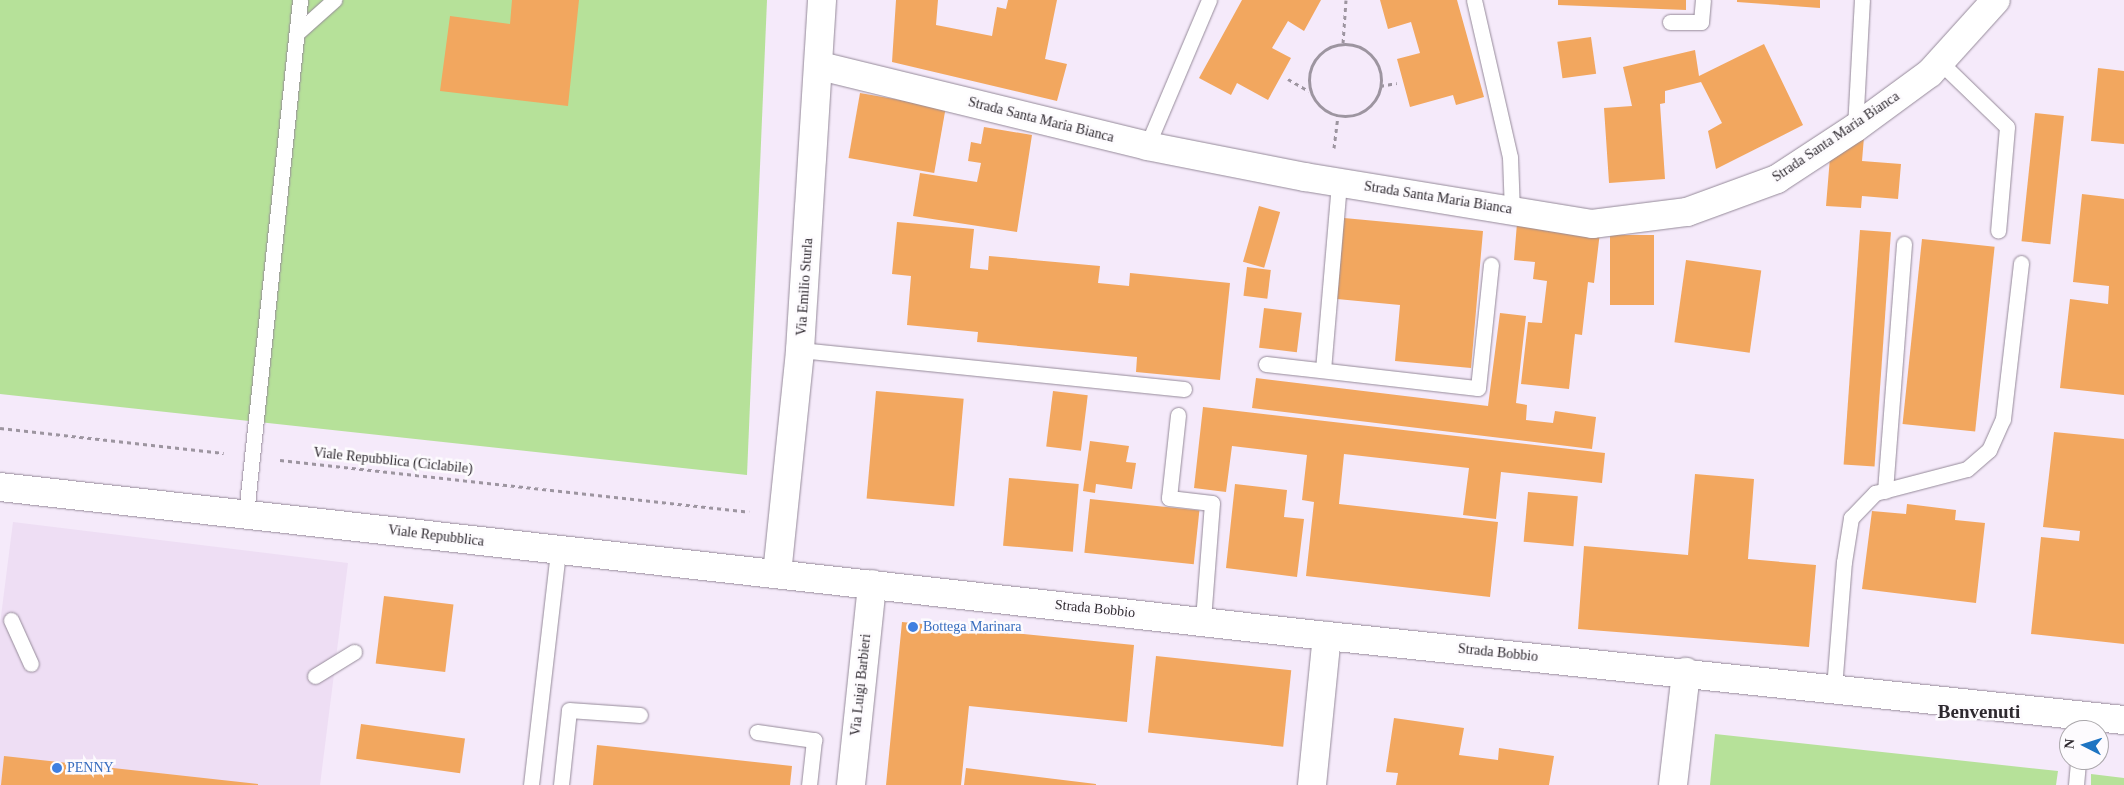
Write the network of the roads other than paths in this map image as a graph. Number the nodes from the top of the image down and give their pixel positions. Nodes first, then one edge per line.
1 (300, 0) edge
2 (334, 0) edge
3 (822, 0) edge
4 (1209, 0) edge
5 (1474, 0) edge
6 (1703, 0) edge
7 (1862, 0) edge
8 (1996, 0) edge
9 (1670, 22) dead end
10 (297, 32) junction
11 (1940, 62) junction
12 (820, 66) junction
13 (1855, 128) junction
14 (1147, 146) junction
15 (1339, 182) junction
16 (1512, 211) junction
17 (1998, 232) dead end
18 (1904, 244) dead end
19 (2021, 263) dead end
20 (1491, 265) dead end
21 (800, 350) junction
22 (1266, 364) dead end
23 (1323, 370) junction
24 (1184, 389) dead end
25 (1178, 415) dead end
26 (0, 487) edge
27 (1885, 491) junction
28 (246, 514) junction
29 (558, 550) junction
30 (777, 574) junction
31 (872, 584) junction
32 (11, 620) dead end
33 (1204, 621) junction
34 (1327, 636) junction
35 (354, 652) dead end
36 (31, 664) dead end
37 (1686, 672) junction
38 (315, 676) dead end
39 (1834, 688) junction
40 (640, 715) dead end
41 (2066, 720) edge
42 (2124, 720) edge
43 (2109, 721) edge
44 (757, 732) dead end
45 (2077, 770) edge
46 (531, 785) edge
47 (561, 785) edge
48 (809, 785) edge
49 (851, 785) edge
50 (1312, 785) edge
51 (1674, 785) edge
52 (2076, 785) edge

1 - 10 lane
2 - 10 lane
3 - 12 street, Via Emilio Sturla
4 - 14 lane
5 - 16 lane
6 - 9 lane
7 - 13 lane
8 - 11 street, Strada Santa Maria Bianca
10 - 28 lane
11 - 13 street, Strada Santa Maria Bianca
11 - 17 lane
12 - 14 street, Strada Santa Maria Bianca
12 - 21 street, Via Emilio Sturla
13 - 16 street, Strada Santa Maria Bianca
14 - 15 street, Strada Santa Maria Bianca
15 - 16 street, Strada Santa Maria Bianca
15 - 23 lane
18 - 27 lane
19 - 27 lane
20 - 23 lane
21 - 24 lane
21 - 30 street, Via Emilio Sturla
22 - 23 lane
25 - 33 lane
26 - 28 street, Viale Repubblica
27 - 39 lane
28 - 29 street, Viale Repubblica
29 - 30 street, Viale Repubblica
29 - 46 lane
30 - 31 street, Viale Repubblica
31 - 33 street, Strada Bobbio
31 - 49 street, Via Luigi Barbieri
32 - 36 lane
33 - 34 street, Strada Bobbio
34 - 37 street, Strada Bobbio
34 - 50 street
35 - 38 lane
37 - 39 street, Strada Bobbio
37 - 51 street
39 - 41 street, Strada Bobbio
40 - 47 lane
42 - 43 street, Strada Bobbio
44 - 48 lane
45 - 52 lane

